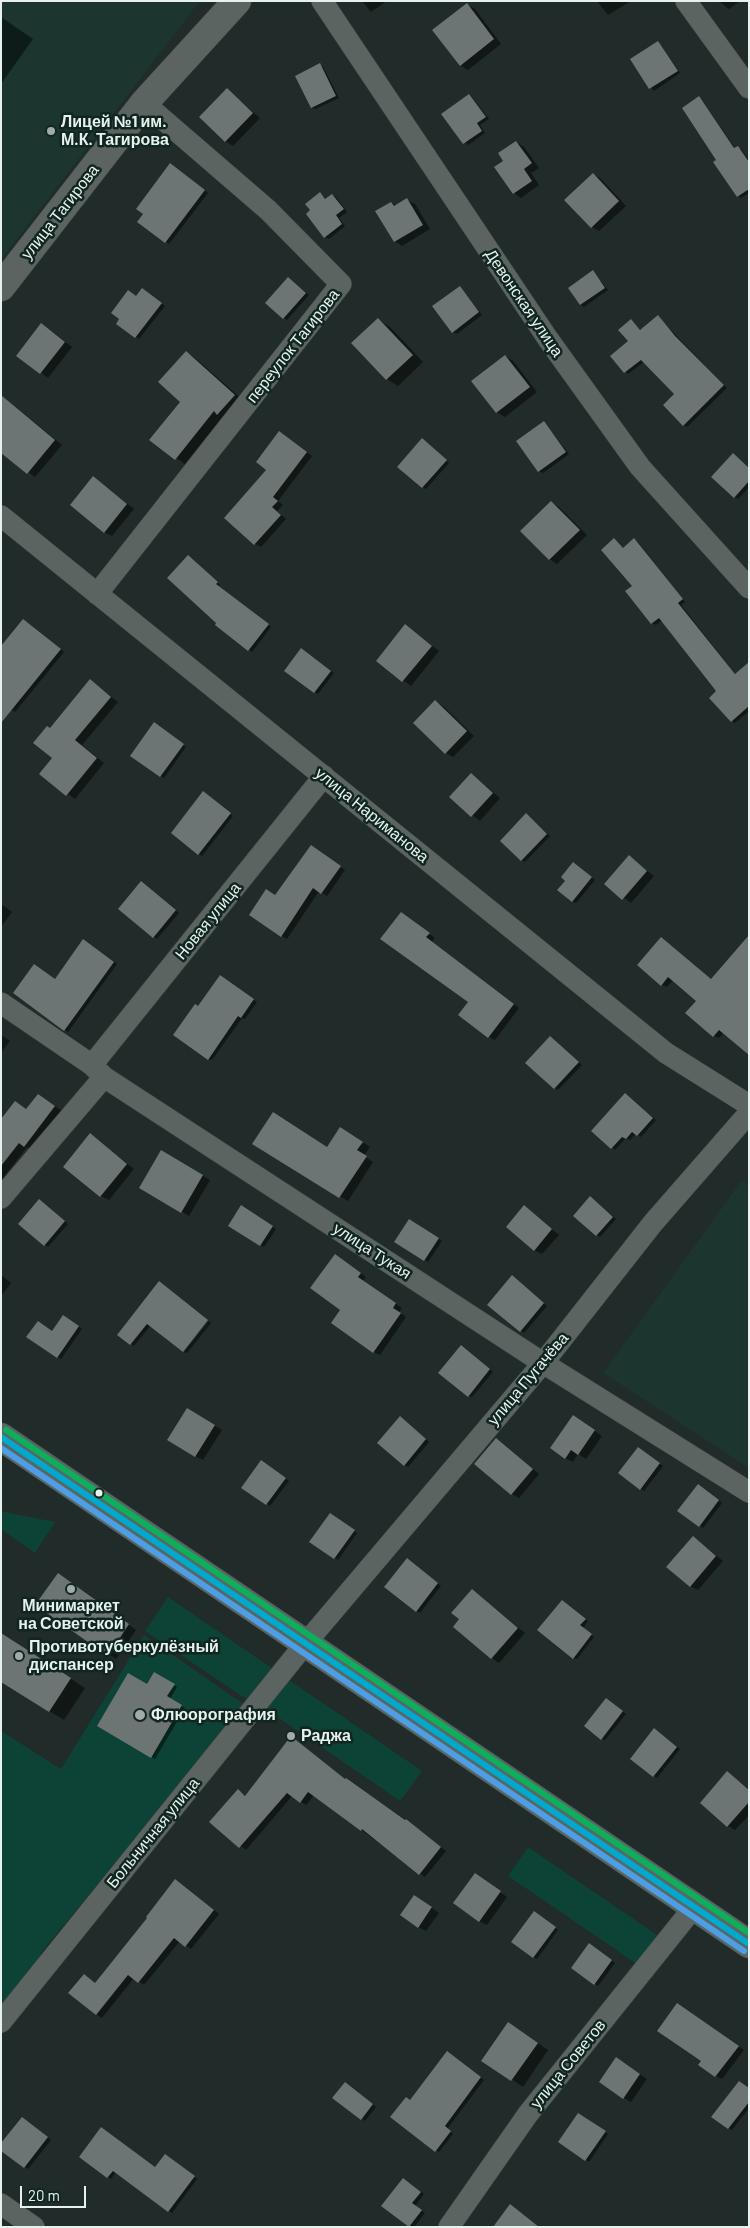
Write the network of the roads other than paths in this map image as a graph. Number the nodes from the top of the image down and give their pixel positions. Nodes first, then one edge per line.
1 (237, 1) edge
2 (322, 1) edge
3 (686, 1) edge
4 (749, 88) edge
5 (144, 103) junction
6 (1, 287) edge
7 (1, 516) edge
8 (749, 588) edge
9 (97, 594) junction
10 (324, 776) junction
11 (1, 1003) edge
12 (98, 1071) junction
13 (749, 1105) edge
14 (749, 1113) edge
15 (1, 1198) edge
16 (543, 1363) junction
17 (1, 1437) edge
18 (749, 1492) edge
19 (304, 1644) junction
20 (694, 1907) junction
21 (749, 1944) edge
22 (1, 2022) edge
23 (1, 2204) edge
24 (34, 2227) edge
25 (449, 2227) edge

1 - 5 street, улица Тагирова
2 - 8 street, Девонская улица
3 - 4 street
5 - 6 street, улица Тагирова
5 - 9 street, переулок Тагирова
7 - 9 street, улица Нариманова
9 - 10 street, улица Нариманова
10 - 12 street, Новая улица
10 - 13 street, улица Нариманова
11 - 12 street, улица Тукая
12 - 15 street, Новая улица
12 - 16 street, улица Тукая
14 - 16 street, улица Пугачёва
16 - 18 street, улица Тукая
16 - 19 street, улица Пугачёва
17 - 19 main road
19 - 20 main road
19 - 22 street, Больничная улица
20 - 21 main road
20 - 25 street, улица Советов
23 - 24 street

